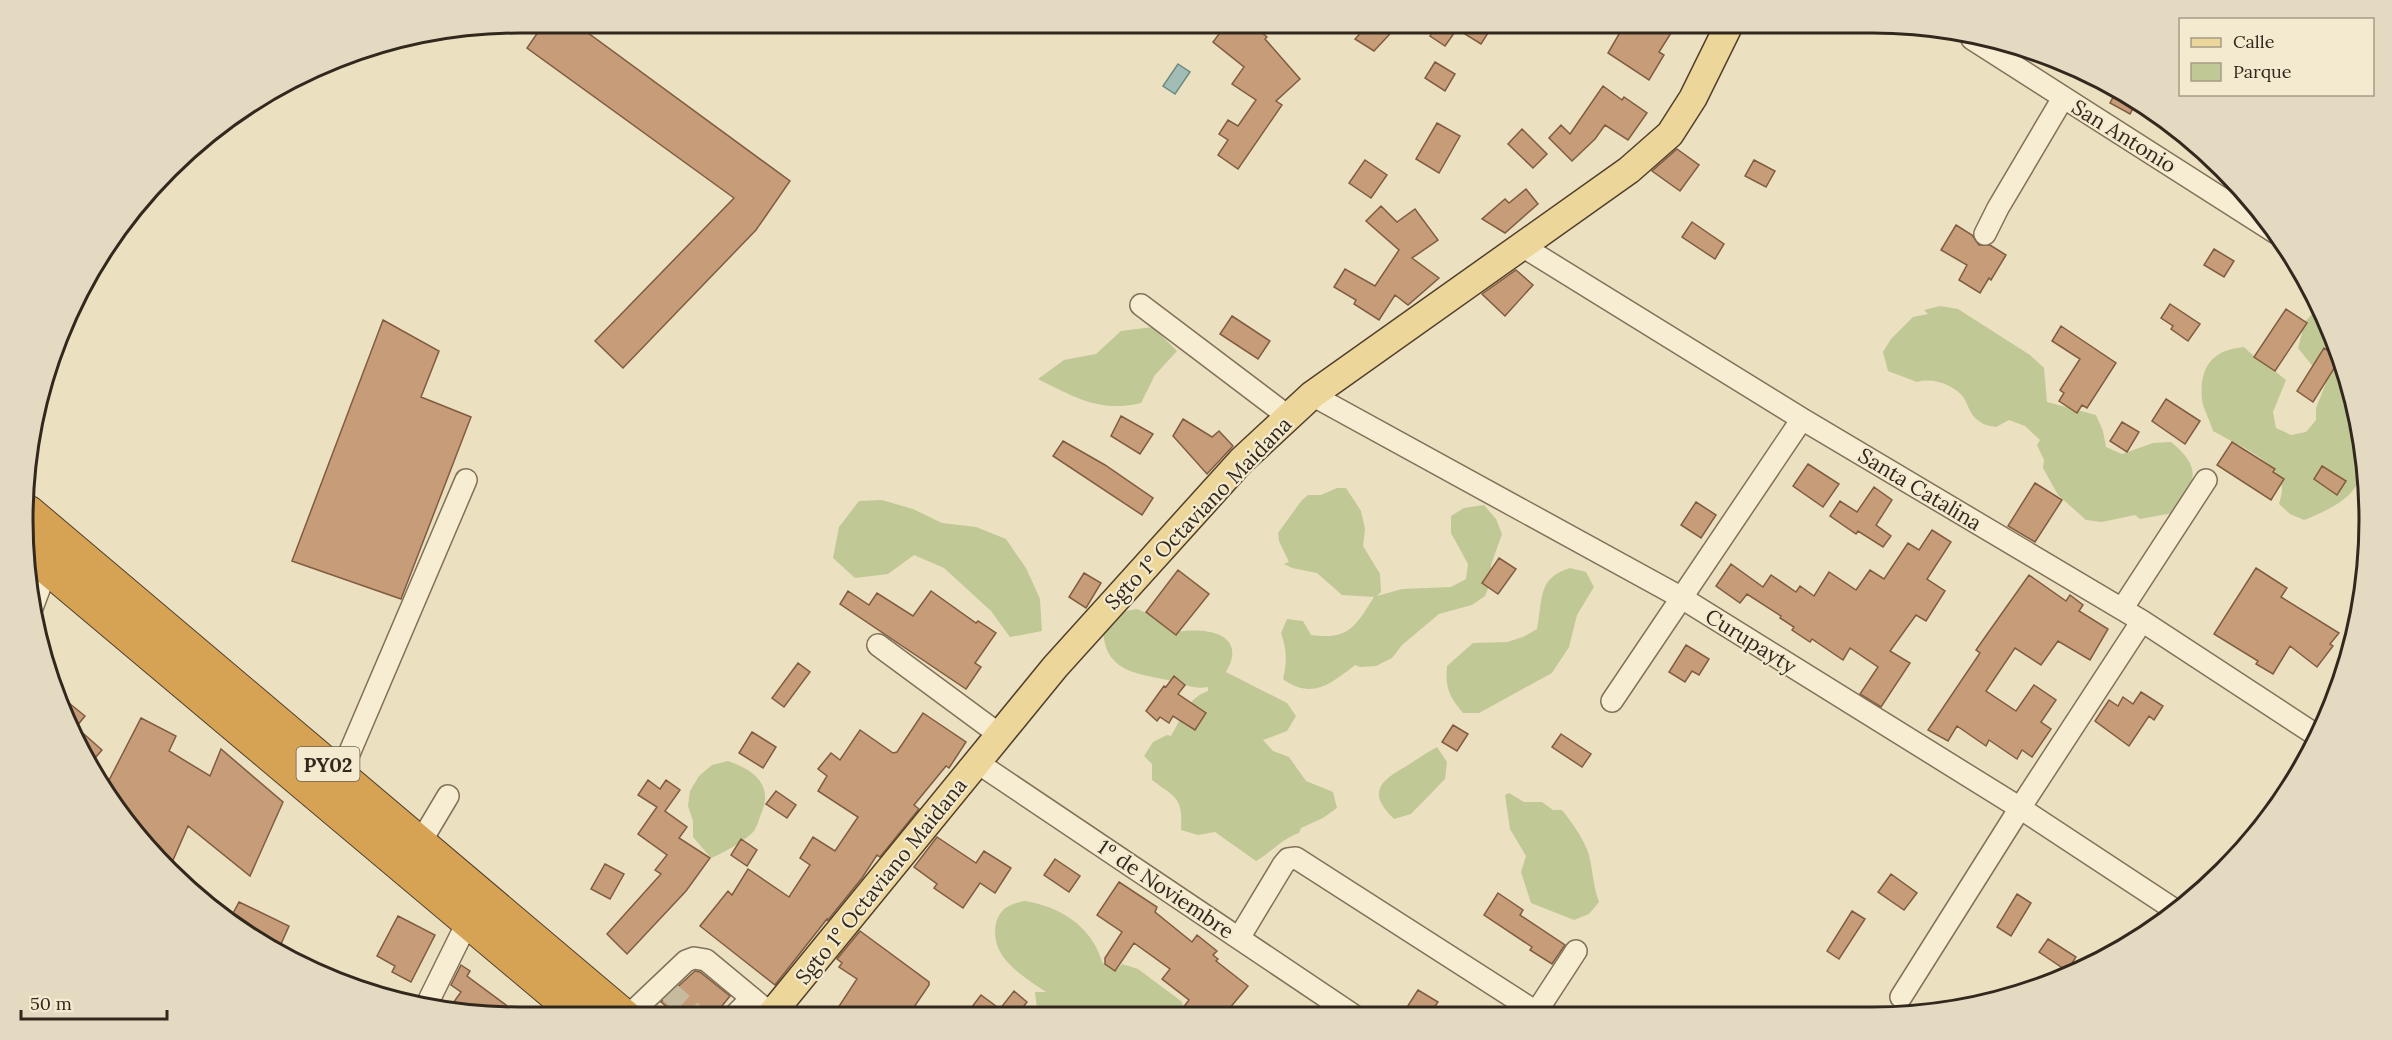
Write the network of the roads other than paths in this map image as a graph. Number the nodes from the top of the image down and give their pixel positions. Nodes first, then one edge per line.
1 (1725, 33) edge
2 (1983, 46) edge
3 (2063, 98) junction
4 (2254, 219) edge
5 (1986, 234) dead end
6 (1522, 246) junction
7 (1141, 305) dead end
8 (1312, 395) junction
9 (1289, 417) junction
10 (1802, 419) junction
11 (466, 480) dead end
12 (2206, 480) dead end
13 (33, 516) edge
14 (37, 560) edge
15 (1682, 598) junction
16 (2122, 609) junction
17 (2142, 621) junction
18 (878, 645) dead end
19 (1612, 701) dead end
20 (2311, 731) edge
21 (1000, 735) junction
22 (978, 763) junction
23 (340, 775) junction
24 (448, 796) dead end
25 (2020, 808) junction
26 (420, 843) junction
27 (2168, 906) edge
28 (467, 922) junction
29 (1239, 938) junction
30 (1576, 951) dead end
31 (1901, 997) dead end
32 (430, 999) edge
33 (569, 1007) edge
34 (615, 1007) edge
35 (640, 1007) edge
36 (761, 1007) edge
37 (767, 1007) edge
38 (1341, 1007) edge
39 (1527, 1007) edge
40 (1540, 1007) edge

1 - 6 main road, Sgto 1° Octaviano Maidana
2 - 3 street, San Antonio
3 - 4 street, San Antonio
3 - 5 street
6 - 8 main road, Sgto 1° Octaviano Maidana
6 - 10 street, Santa Catalina
7 - 9 street
8 - 9 main road, Sgto 1° Octaviano Maidana
8 - 15 street, Curupayty
9 - 21 main road, Sgto 1° Octaviano Maidana
10 - 15 street
10 - 16 street, Santa Catalina
11 - 23 street
12 - 16 street
13 - 23 highway, PY02
14 - 28 highway, PY02
15 - 19 street
15 - 25 street, Curupayty
16 - 17 street, Santa Catalina
17 - 20 street, Santa Catalina
17 - 25 street
18 - 21 street
21 - 22 main road, Sgto 1° Octaviano Maidana
22 - 29 street, 1º de Noviembre
22 - 37 main road, Sgto 1° Octaviano Maidana
23 - 26 highway, PY02
24 - 26 street
25 - 27 street, Curupayty
25 - 31 street
26 - 34 highway, PY02
28 - 32 street
28 - 33 highway, PY02
29 - 38 street, 1º de Noviembre
29 - 39 street
30 - 40 street
35 - 36 street

